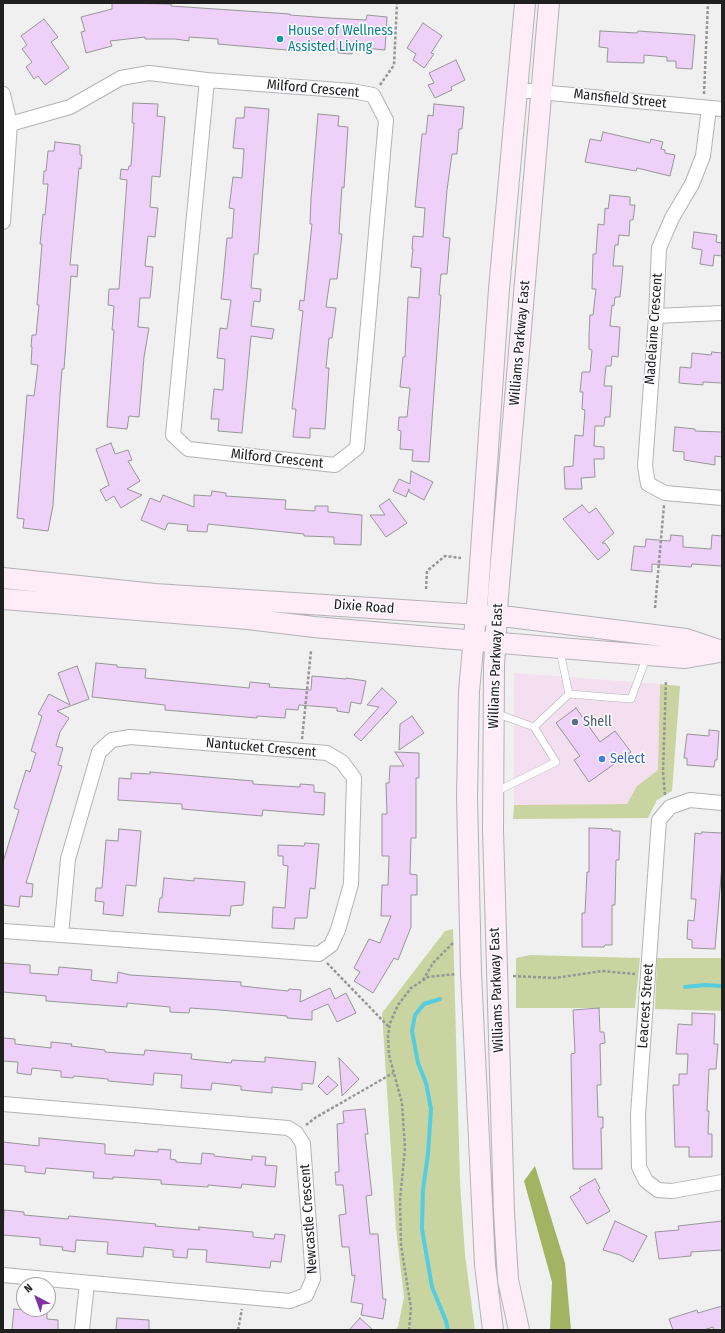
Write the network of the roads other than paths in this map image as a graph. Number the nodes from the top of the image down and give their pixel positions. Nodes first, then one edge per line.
1 (526, 3) edge
2 (549, 3) edge
3 (207, 80) junction
4 (518, 90) junction
5 (541, 92) junction
6 (3, 94) edge
7 (715, 109) edge
8 (10, 124) junction
9 (3, 222) edge
10 (722, 313) edge
11 (656, 316) junction
12 (722, 498) edge
13 (3, 578) edge
14 (3, 598) edge
15 (476, 615) junction
16 (497, 617) junction
17 (472, 641) junction
18 (495, 642) junction
19 (560, 648) junction
20 (648, 654) junction
21 (569, 694) junction
22 (494, 712) junction
23 (534, 727) junction
24 (493, 793) junction
25 (722, 803) edge
26 (3, 931) edge
27 (61, 935) junction
28 (3, 1104) edge
29 (722, 1182) edge
30 (3, 1275) edge
31 (87, 1283) junction
32 (82, 1330) edge
33 (494, 1330) edge
34 (519, 1330) edge

1 - 4 main road, Williams Parkway East
2 - 5 main road, Williams Parkway East
3 - 3 street, Milford Crescent
3 - 8 street, Milford Crescent
4 - 5 street, Mansfield Street
4 - 15 main road, Williams Parkway East
5 - 7 street, Mansfield Street
5 - 16 main road, Williams Parkway East
6 - 8 street
7 - 11 street, Madelaine Crescent
8 - 9 street
10 - 11 street
11 - 12 street, Madelaine Crescent
13 - 15 main road, Dixie Road
14 - 17 main road, Dixie Road
15 - 16 main road, Dixie Road
15 - 17 main road, Williams Parkway East
16 - 18 main road, Williams Parkway East
16 - 20 main road, Dixie Road
17 - 18 main road, Dixie Road
17 - 33 main road, Williams Parkway East
18 - 19 main road, Dixie Road
18 - 22 main road, Williams Parkway East
19 - 20 main road, Dixie Road
19 - 21 lane
20 - 21 lane
21 - 23 lane
22 - 23 lane
22 - 24 main road, Williams Parkway East
23 - 24 lane
24 - 34 main road, Williams Parkway East
25 - 29 street, Leacrest Street
26 - 27 street
27 - 27 street, Nantucket Crescent
28 - 31 street, Newcastle Crescent
30 - 31 street, Newcastle Crescent
31 - 32 street

